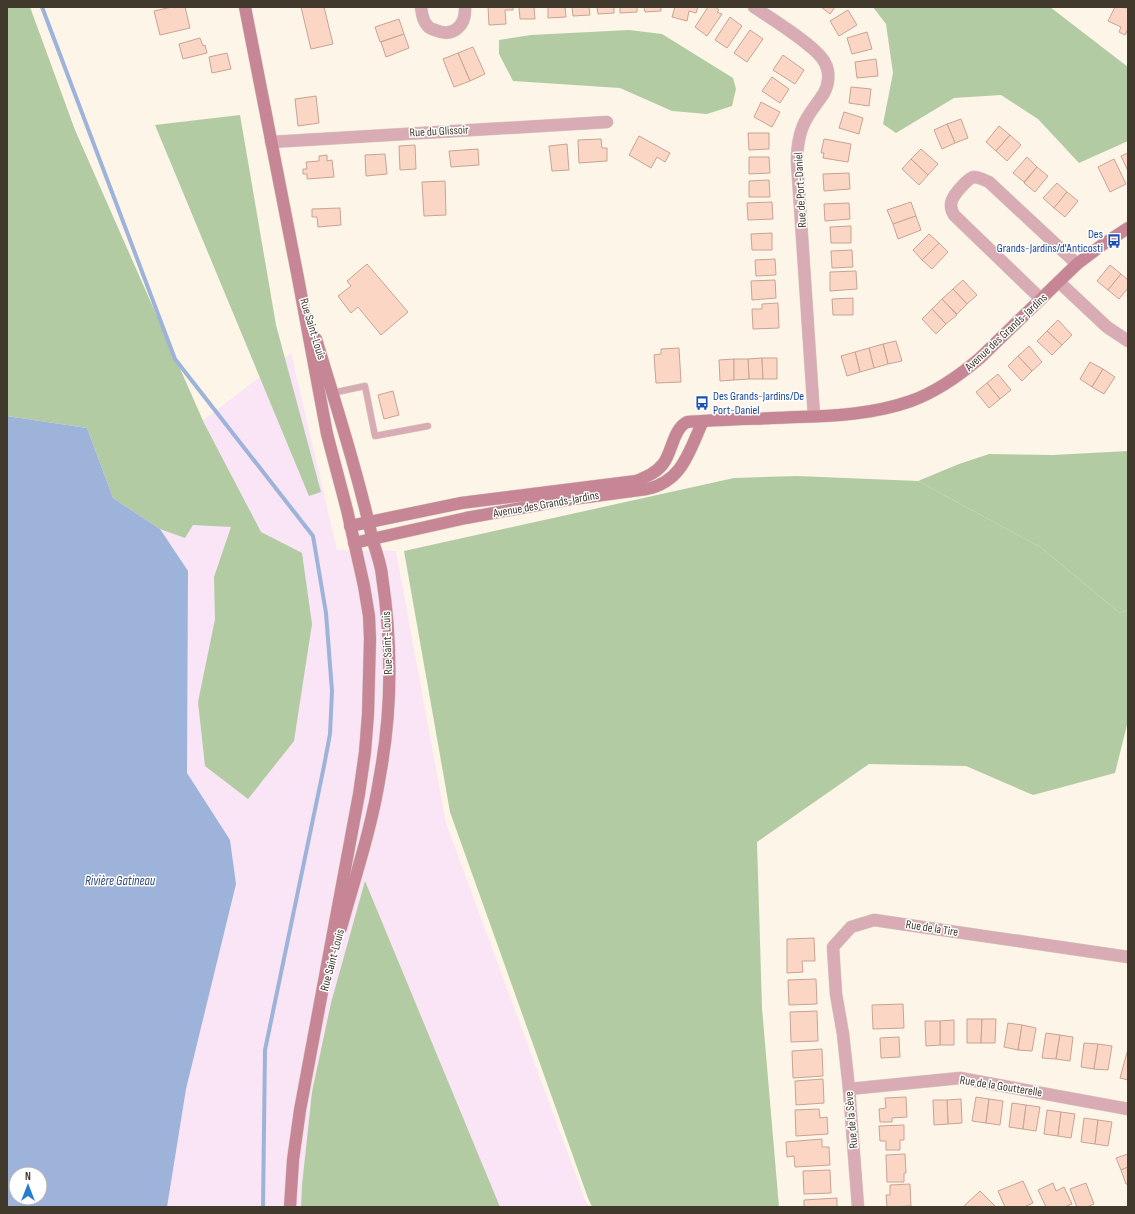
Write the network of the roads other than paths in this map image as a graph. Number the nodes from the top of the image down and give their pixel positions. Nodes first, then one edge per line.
1 (246, 7) edge
2 (421, 7) edge
3 (465, 7) edge
4 (754, 7) edge
5 (607, 122) dead end
6 (271, 142) junction
7 (1128, 228) edge
8 (1077, 264) junction
9 (298, 278) junction
10 (1059, 282) junction
11 (1041, 299) junction
12 (1128, 341) edge
13 (332, 393) junction
14 (814, 416) junction
15 (703, 421) junction
16 (428, 426) dead end
17 (369, 522) junction
18 (350, 526) junction
19 (373, 538) junction
20 (354, 543) junction
21 (1128, 957) edge
22 (318, 1010) junction
23 (843, 1034) joint
24 (849, 1089) junction
25 (1128, 1109) edge
26 (290, 1207) edge
27 (858, 1207) edge

1 - 6 main road, Rue Saint-Louis
2 - 3 street
4 - 14 street, Rue de Port-Daniel
5 - 6 street, Rue du Glissoir
6 - 9 main road, Rue Saint-Louis
7 - 8 main road, Avenue des Grands-Jardins
8 - 10 main road, Avenue des Grands-Jardins
8 - 11 street
9 - 13 main road, Rue Saint-Louis
9 - 18 main road, Rue Saint-Louis
10 - 11 main road, Avenue des Grands-Jardins
10 - 12 street
11 - 14 main road, Avenue des Grands-Jardins
13 - 16 lane
13 - 17 main road, Rue Saint-Louis
14 - 15 main road, Avenue des Grands-Jardins
15 - 17 main road, Avenue des Grands-Jardins
15 - 19 main road, Avenue des Grands-Jardins
17 - 18 main road, Avenue des Grands-Jardins
17 - 19 main road, Rue Saint-Louis
18 - 20 main road, Rue Saint-Louis
19 - 20 main road, Avenue des Grands-Jardins
19 - 22 main road, Rue Saint-Louis
20 - 22 main road, Rue Saint-Louis
21 - 23 street, Rue de la Tire
22 - 26 main road, Rue Saint-Louis
23 - 24 street, Rue de la Sève
24 - 25 street, Rue de la Goutterelle
24 - 27 street, Rue de la Sève

